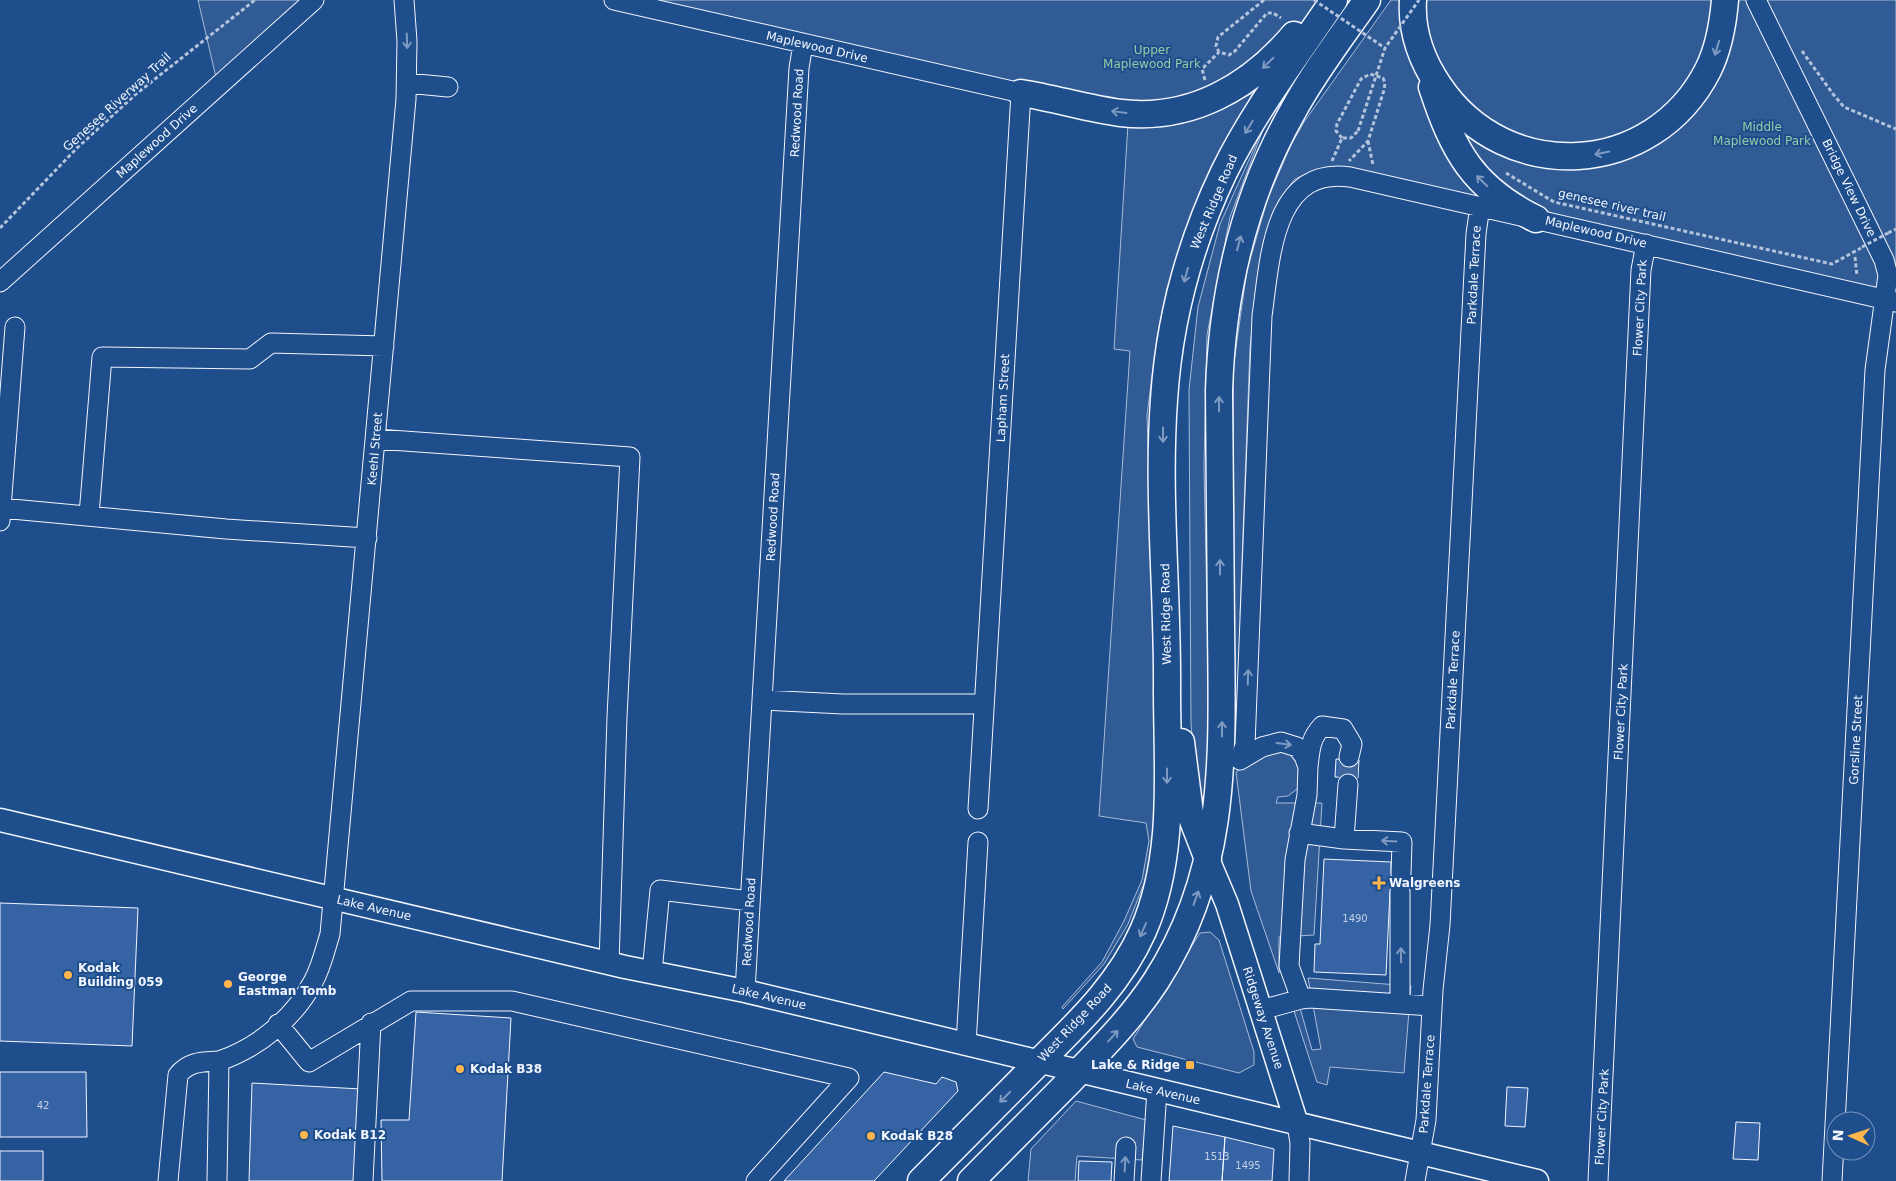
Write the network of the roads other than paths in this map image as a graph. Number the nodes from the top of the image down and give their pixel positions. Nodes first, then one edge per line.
1 (314, 0) edge
2 (404, 0) edge
3 (614, 0) edge
4 (1323, 0) edge
5 (1334, 0) edge
6 (1367, 0) edge
7 (1413, 0) edge
8 (1725, 0) edge
9 (1756, 0) edge
10 (803, 44) junction
11 (1419, 47) junction
12 (407, 83) junction
13 (448, 87) dead end
14 (1021, 93) junction
15 (1480, 206) junction
16 (1536, 218) junction
17 (1646, 244) junction
18 (0, 282) edge
19 (1890, 301) edge
20 (15, 327) dead end
21 (384, 346) junction
22 (376, 439) junction
23 (1, 514) edge
24 (89, 516) junction
25 (367, 538) junction
26 (1166, 604) junction
27 (762, 700) junction
28 (984, 704) junction
29 (1350, 757) tunnel mouth
30 (1240, 760) junction
31 (1308, 767) junction
32 (1348, 784) tunnel mouth
33 (1220, 795) junction
34 (978, 809) dead end
35 (0, 820) edge
36 (1299, 833) junction
37 (1344, 839) junction
38 (978, 842) dead end
39 (1208, 859) junction
40 (334, 898) junction
41 (750, 901) junction
42 (609, 963) junction
43 (652, 972) junction
44 (745, 991) junction
45 (1301, 998) junction
46 (1400, 1004) junction
47 (1432, 1006) junction
48 (1261, 1010) junction
49 (371, 1023) junction
50 (278, 1024) junction
51 (966, 1044) junction
52 (219, 1060) junction
53 (1039, 1062) junction
54 (1079, 1071) junction
55 (1157, 1090) junction
56 (1297, 1124) junction
57 (1126, 1147) dead end
58 (1421, 1153) junction
59 (168, 1181) edge
60 (217, 1181) edge
61 (363, 1181) edge
62 (756, 1181) edge
63 (921, 1181) edge
64 (971, 1181) edge
65 (1124, 1181) edge
66 (1151, 1181) edge
67 (1299, 1181) edge
68 (1415, 1181) edge
69 (1537, 1181) edge
70 (1598, 1181) edge
71 (1832, 1181) edge

1 - 18 street, Maplewood Drive
2 -> 12 street, Keehl Street
3 - 10 street, Maplewood Drive
4 -> 14 highway
5 -> 26 highway, West Ridge Road
33 -> 6 highway
7 - 11 highway
8 -> 11 highway
9 - 19 street, Bridge View Drive
10 - 14 street, Maplewood Drive
10 - 27 street, Redwood Road
16 -> 11 highway
12 - 13 street
12 - 21 street, Keehl Street
14 - 28 street, Lapham Street
15 - 16 street, Maplewood Drive
30 -> 15 street, Maplewood Drive
15 - 47 street, Parkdale Terrace
16 - 17 street, Maplewood Drive
17 - 19 street, Maplewood Drive
17 - 70 street, Flower City Park
19 - 71 street, Gorsline Street
20 - 23 street
21 - 22 street, Keehl Street
21 - 24 street
22 - 25 street, Keehl Street
22 - 42 street
23 - 24 street
24 - 25 street
25 - 40 street, Keehl Street
26 - 39 highway
26 -> 53 highway, West Ridge Road
27 - 28 street
27 - 41 street, Redwood Road
28 - 34 street, Lapham Street
29 - 31 street
30 -> 31 street
30 - 33 highway
31 - 36 street
32 - 37 street
33 - 39 highway
35 - 40 main road, Lake Avenue
36 - 37 street
36 - 45 street
46 -> 37 street
38 - 51 street
39 - 48 main road, Ridgeway Avenue
54 -> 39 highway
40 - 42 main road, Lake Avenue
40 - 50 street, Keehl Street
41 - 43 street
41 - 44 street, Redwood Road
42 - 43 main road, Lake Avenue
43 - 44 main road, Lake Avenue
44 - 51 main road, Lake Avenue
45 - 46 street
45 - 48 street
46 - 47 street
47 - 58 street, Parkdale Terrace
48 - 56 main road, Ridgeway Avenue
49 - 50 street
49 - 61 street
49 - 62 street
50 - 52 street, Keehl Street
51 - 53 main road, Lake Avenue
52 - 59 street, Keehl Street
52 - 60 street
53 - 54 main road, Lake Avenue
53 -> 63 highway, West Ridge Road
54 - 55 main road, Lake Avenue
54 - 64 highway
55 - 56 main road, Lake Avenue
55 - 66 street
56 - 58 main road, Lake Avenue
56 - 67 street, Ridgeway Avenue
65 -> 57 street
58 - 68 street, Parkdale Terrace
58 - 69 main road, Lake Avenue

